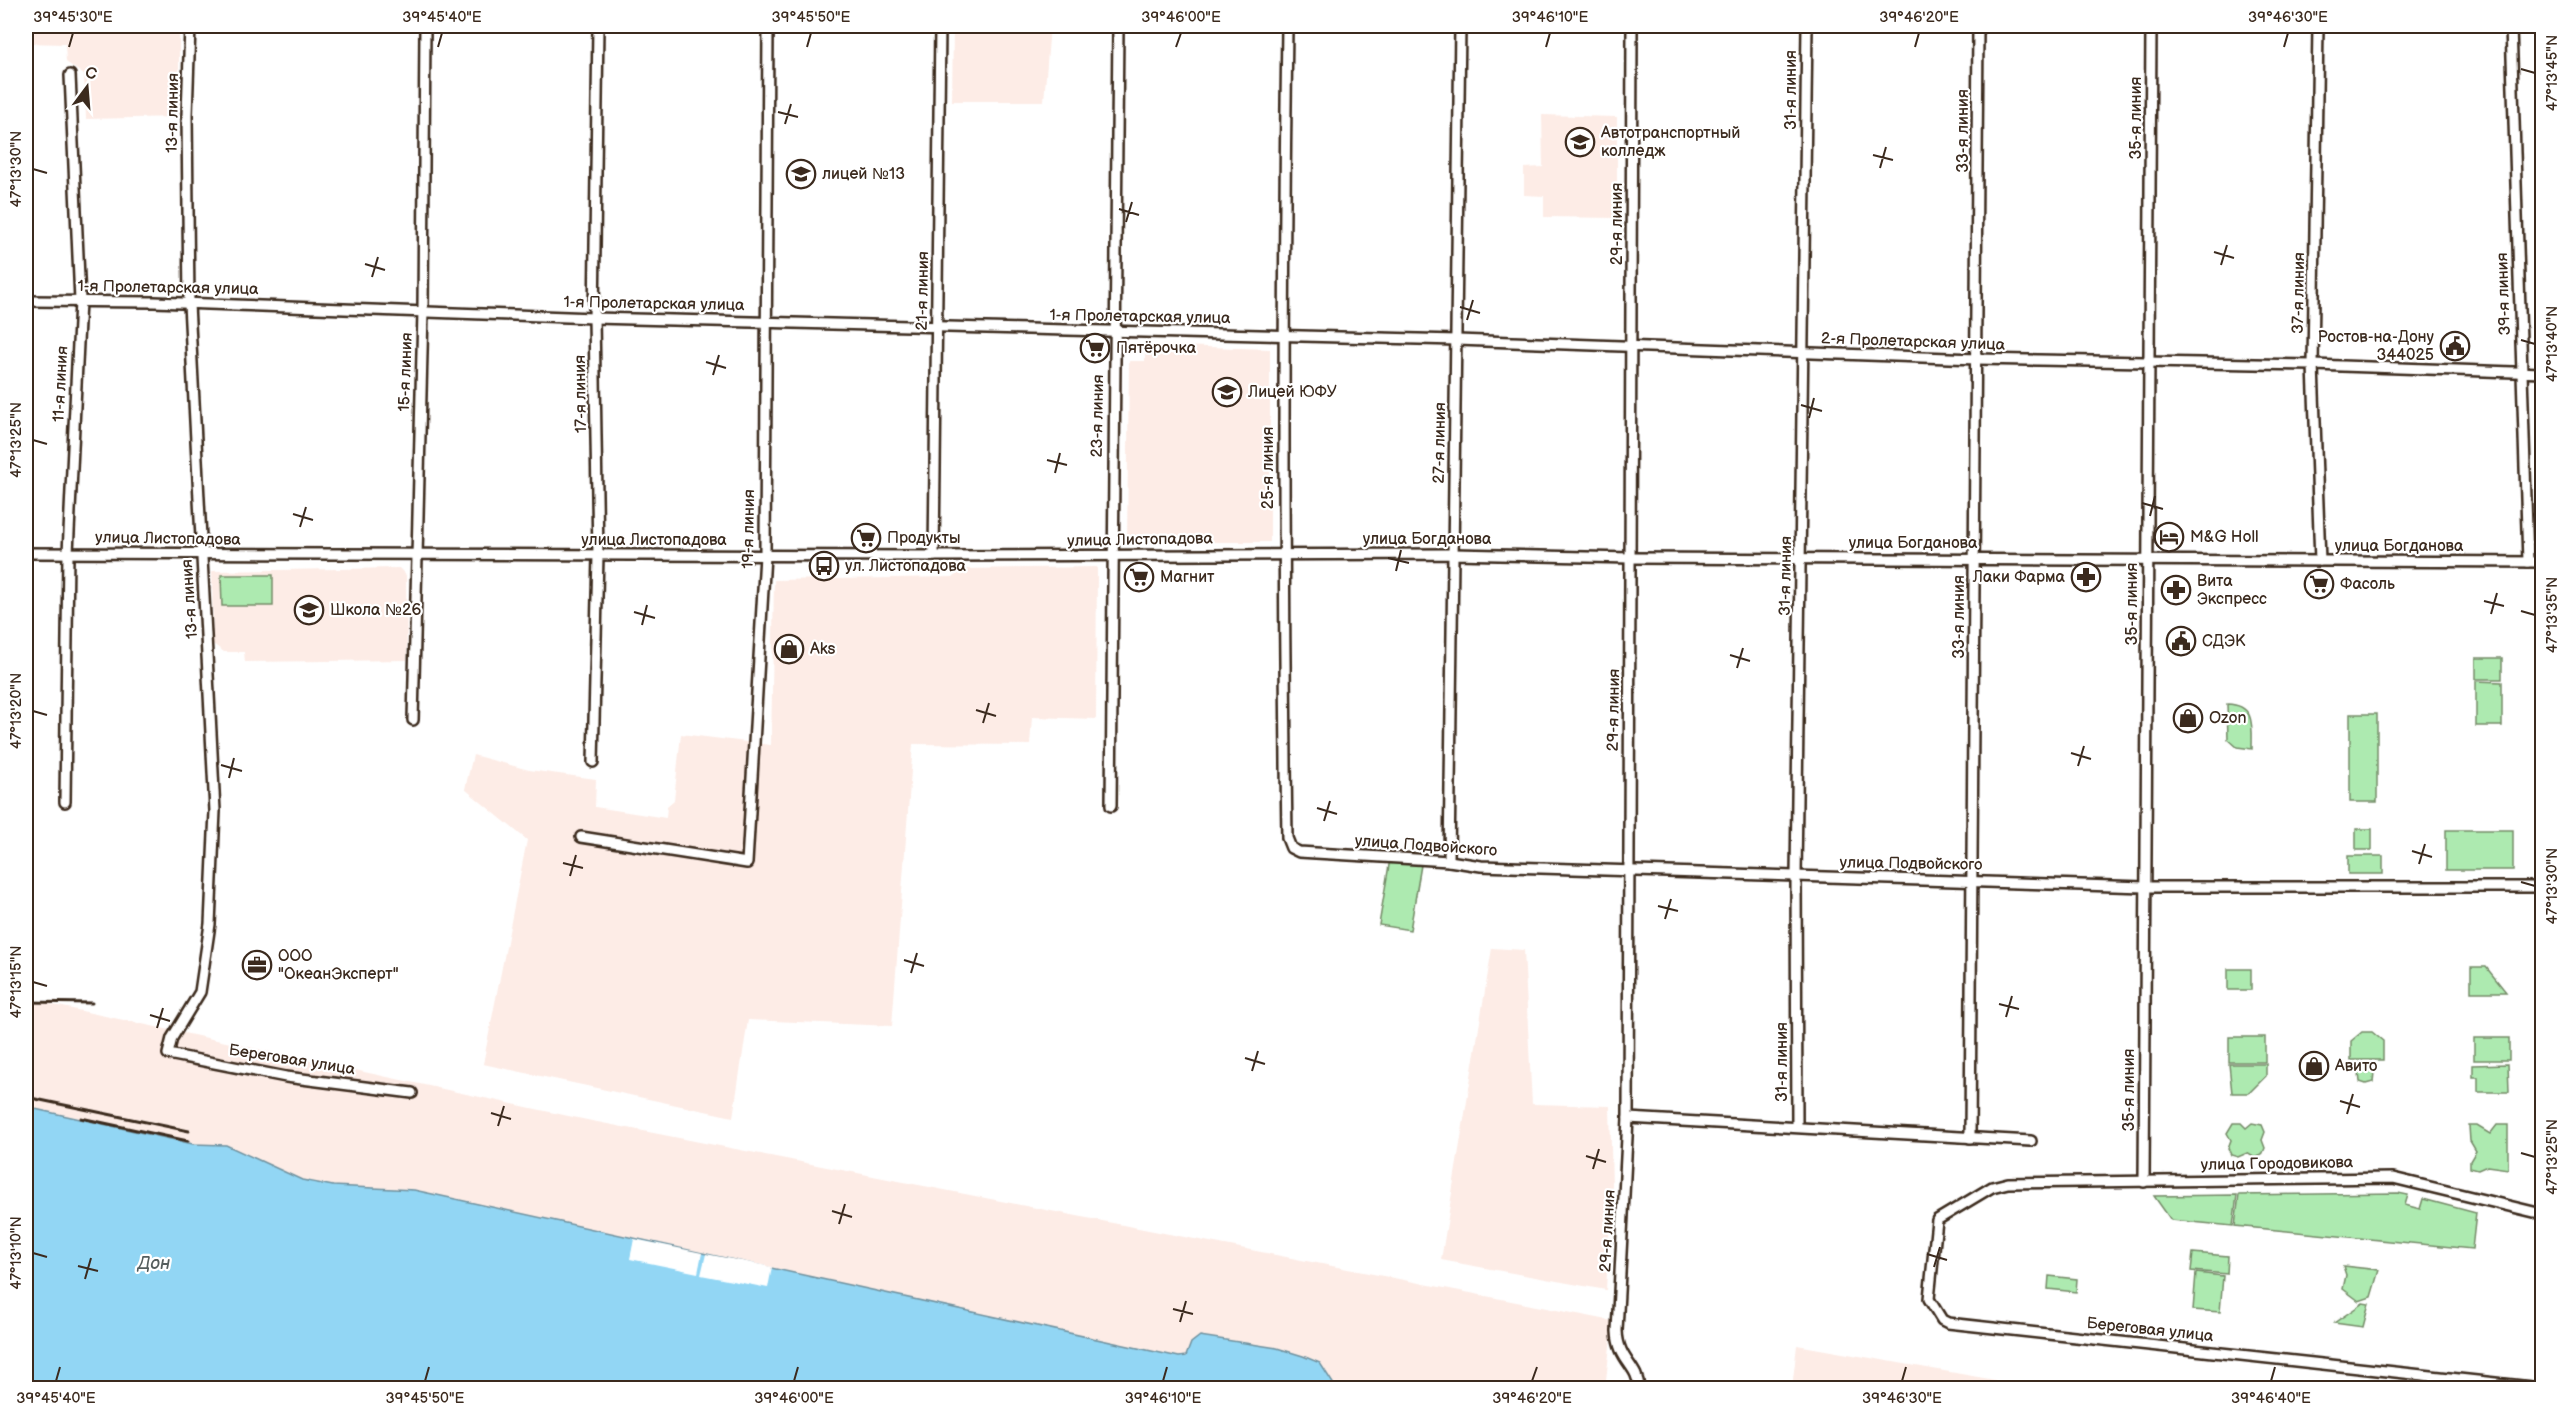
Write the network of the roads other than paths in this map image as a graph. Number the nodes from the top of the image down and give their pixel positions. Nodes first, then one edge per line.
1 (190, 26) edge
2 (425, 26) edge
3 (598, 26) edge
4 (768, 26) edge
5 (940, 26) edge
6 (1118, 26) edge
7 (1287, 26) edge
8 (1460, 26) edge
9 (1632, 26) edge
10 (1807, 26) edge
11 (1978, 26) edge
12 (2151, 26) edge
13 (2318, 26) edge
14 (2511, 26) edge
15 (70, 75) dead end
16 (26, 301) edge
17 (80, 301) junction
18 (189, 304) junction
19 (423, 311) junction
20 (594, 318) junction
21 (765, 321) junction
22 (938, 327) junction
23 (1115, 332) junction
24 (1282, 336) junction
25 (1457, 340) junction
26 (1632, 345) junction
27 (1804, 353) junction
28 (1977, 359) junction
29 (2151, 363) junction
30 (2313, 365) junction
31 (2522, 372) junction
32 (2542, 373) edge
33 (26, 553) edge
34 (68, 553) junction
35 (1283, 553) junction
36 (1454, 554) junction
37 (202, 555) junction
38 (418, 555) junction
39 (598, 555) junction
40 (765, 555) junction
41 (1111, 555) junction
42 (934, 556) junction
43 (1802, 557) junction
44 (1631, 558) junction
45 (1975, 558) junction
46 (2147, 560) junction
47 (2320, 561) junction
48 (2528, 561) junction
49 (2542, 562) edge
50 (413, 720) dead end
51 (593, 762) dead end
52 (65, 802) dead end
53 (1111, 806) dead end
54 (580, 837) dead end
55 (1287, 838) joint
56 (1449, 861) junction
57 (1628, 869) junction
58 (1796, 876) junction
59 (1972, 880) junction
60 (2145, 887) junction
61 (2542, 887) edge
62 (168, 1054) joint
63 (412, 1093) dead end
64 (1628, 1118) junction
65 (1797, 1127) junction
66 (1970, 1138) junction
67 (2031, 1141) dead end
68 (2144, 1182) junction
69 (2008, 1183) joint
70 (2542, 1214) edge
71 (1639, 1389) edge
72 (2541, 1389) edge

1 - 18 street, 13-я линия
2 - 19 street, 15-я линия
3 - 20 street, 17-я линия
4 - 21 street, 19-я линия
5 - 22 street, 21-я линия
6 - 23 street, 23-я линия
7 - 24 street, 25-я линия
8 - 25 street, 27-я линия
9 - 26 street, 29-я линия
10 - 27 street, 31-я линия
11 - 28 street, 33-я линия
12 - 29 street, 35-я линия
13 - 30 street, 37-я линия
14 - 31 street, 39-я линия
15 - 17 street, 11-я линия
16 - 17 street, 1-я Пролетарская улица
17 - 18 street, 1-я Пролетарская улица
17 - 34 street, 11-я линия
18 - 19 street, 1-я Пролетарская улица
18 - 37 street, 13-я линия
19 - 20 street, 1-я Пролетарская улица
19 - 38 street, 15-я линия
20 - 21 street, 1-я Пролетарская улица
20 - 39 street, 17-я линия
21 - 22 street, 1-я Пролетарская улица
21 - 40 street, 19-я линия
22 - 23 street, 1-я Пролетарская улица
22 - 42 street, 21-я линия
23 - 24 street, 1-я Пролетарская улица
23 - 41 street, 23-я линия
24 - 25 street, 2-я Пролетарская улица
24 - 35 street, 25-я линия
25 - 26 street, 2-я Пролетарская улица
25 - 36 street, 27-я линия
26 - 27 street, 2-я Пролетарская улица
26 - 44 street, 29-я линия
27 - 28 street, 2-я Пролетарская улица
27 - 43 street, 31-я линия
28 - 29 street, 2-я Пролетарская улица
28 - 45 street, 33-я линия
29 - 30 street, 2-я Пролетарская улица
29 - 46 street, 35-я линия
30 - 31 street, 2-я Пролетарская улица
30 - 47 street, 37-я линия
31 - 32 street, 2-я Пролетарская улица
31 - 48 street, 39-я линия
33 - 34 street, улица Листопадова
34 - 37 street, улица Листопадова
34 - 52 street, 11-я линия
35 - 36 street, улица Богданова
35 - 41 street, улица Листопадова
35 - 55 street, 25-я линия
36 - 44 street, улица Богданова
36 - 56 street, 27-я линия
37 - 38 street, улица Листопадова
37 - 62 street, 13-я линия
38 - 39 street, улица Листопадова
38 - 50 street, 15-я линия
39 - 40 street, улица Листопадова
39 - 51 street, 17-я линия
40 - 42 street, улица Листопадова
40 - 54 street, 19-я линия
41 - 42 street, улица Листопадова
41 - 53 street, 23-я линия
43 - 44 street, улица Богданова
43 - 45 street, улица Богданова
43 - 58 street, 31-я линия
44 - 57 street, 29-я линия
45 - 46 street, улица Богданова
45 - 59 street, 33-я линия
46 - 47 street, улица Богданова
46 - 60 street, 35-я линия
47 - 48 street, улица Богданова
48 - 49 street, улица Богданова
55 - 56 street, улица Подвойского
56 - 57 street, улица Подвойского
57 - 58 street, улица Подвойского
57 - 64 street, 29-я линия
58 - 59 street, улица Подвойского
58 - 65 street, 31-я линия
59 - 60 street, улица Подвойского
59 - 66 street, 33-я линия
60 - 61 street, улица Подвойского
60 - 68 street, 35-я линия
62 - 63 street, Береговая улица
64 - 65 street
64 - 71 street, 29-я линия
65 - 66 street
66 - 67 street
68 - 69 street, улица Городовикова
68 - 70 street, улица Городовикова
69 - 72 street, Береговая улица

